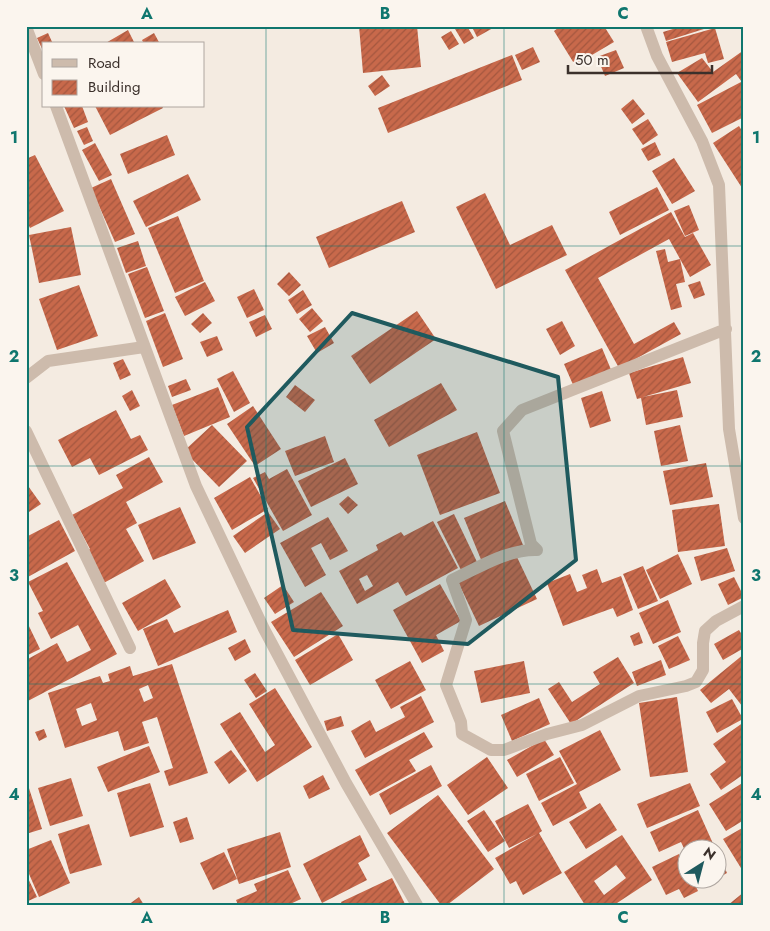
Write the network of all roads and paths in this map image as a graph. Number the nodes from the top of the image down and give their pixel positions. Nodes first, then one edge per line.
1 (646, 26) edge
2 (26, 27) edge
3 (42, 69) edge
4 (57, 108) edge
5 (726, 329) junction
6 (144, 347) junction
7 (26, 378) edge
8 (26, 431) edge
9 (744, 518) edge
10 (744, 606) edge
11 (130, 648) dead end
12 (417, 905) edge

1 - 5 street
2 - 3 street
4 - 6 street
5 - 9 street
5 - 10 street
6 - 7 street
6 - 12 street
8 - 11 street

